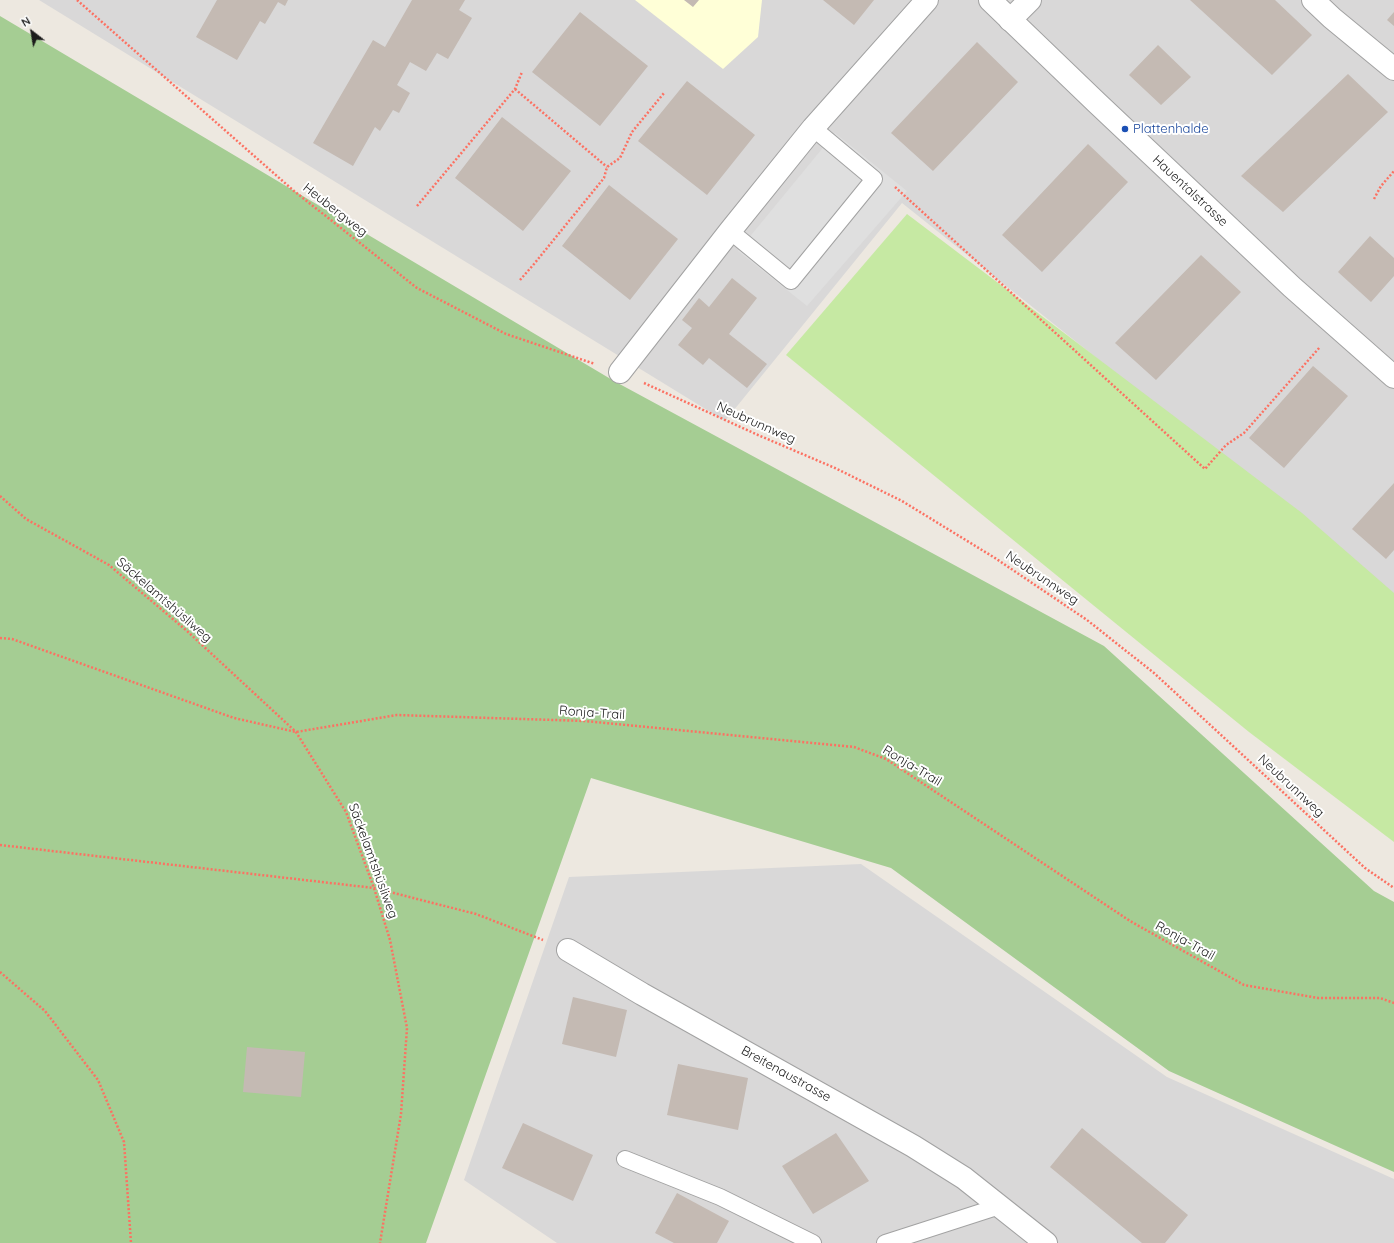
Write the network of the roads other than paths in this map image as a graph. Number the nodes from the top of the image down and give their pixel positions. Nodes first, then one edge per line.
1 (927, 0) edge
2 (990, 0) edge
3 (1030, 0) edge
4 (1313, 0) edge
5 (1010, 20) junction
6 (1394, 69) edge
7 (813, 128) junction
8 (730, 231) junction
9 (620, 372) road end
10 (1394, 377) edge
11 (568, 950) road end
12 (625, 1159) dead end
13 (1000, 1206) junction
14 (813, 1243) edge
15 (885, 1243) edge
16 (1046, 1243) edge

1 - 7 street
2 - 5 street, Hauentalstrasse
3 - 5 street
4 - 6 street
5 - 10 street, Hauentalstrasse
7 - 8 street
7 - 8 lane
8 - 9 street
11 - 13 street, Breitenaustrasse
12 - 14 lane
13 - 15 lane
13 - 16 street, Breitenaustrasse

